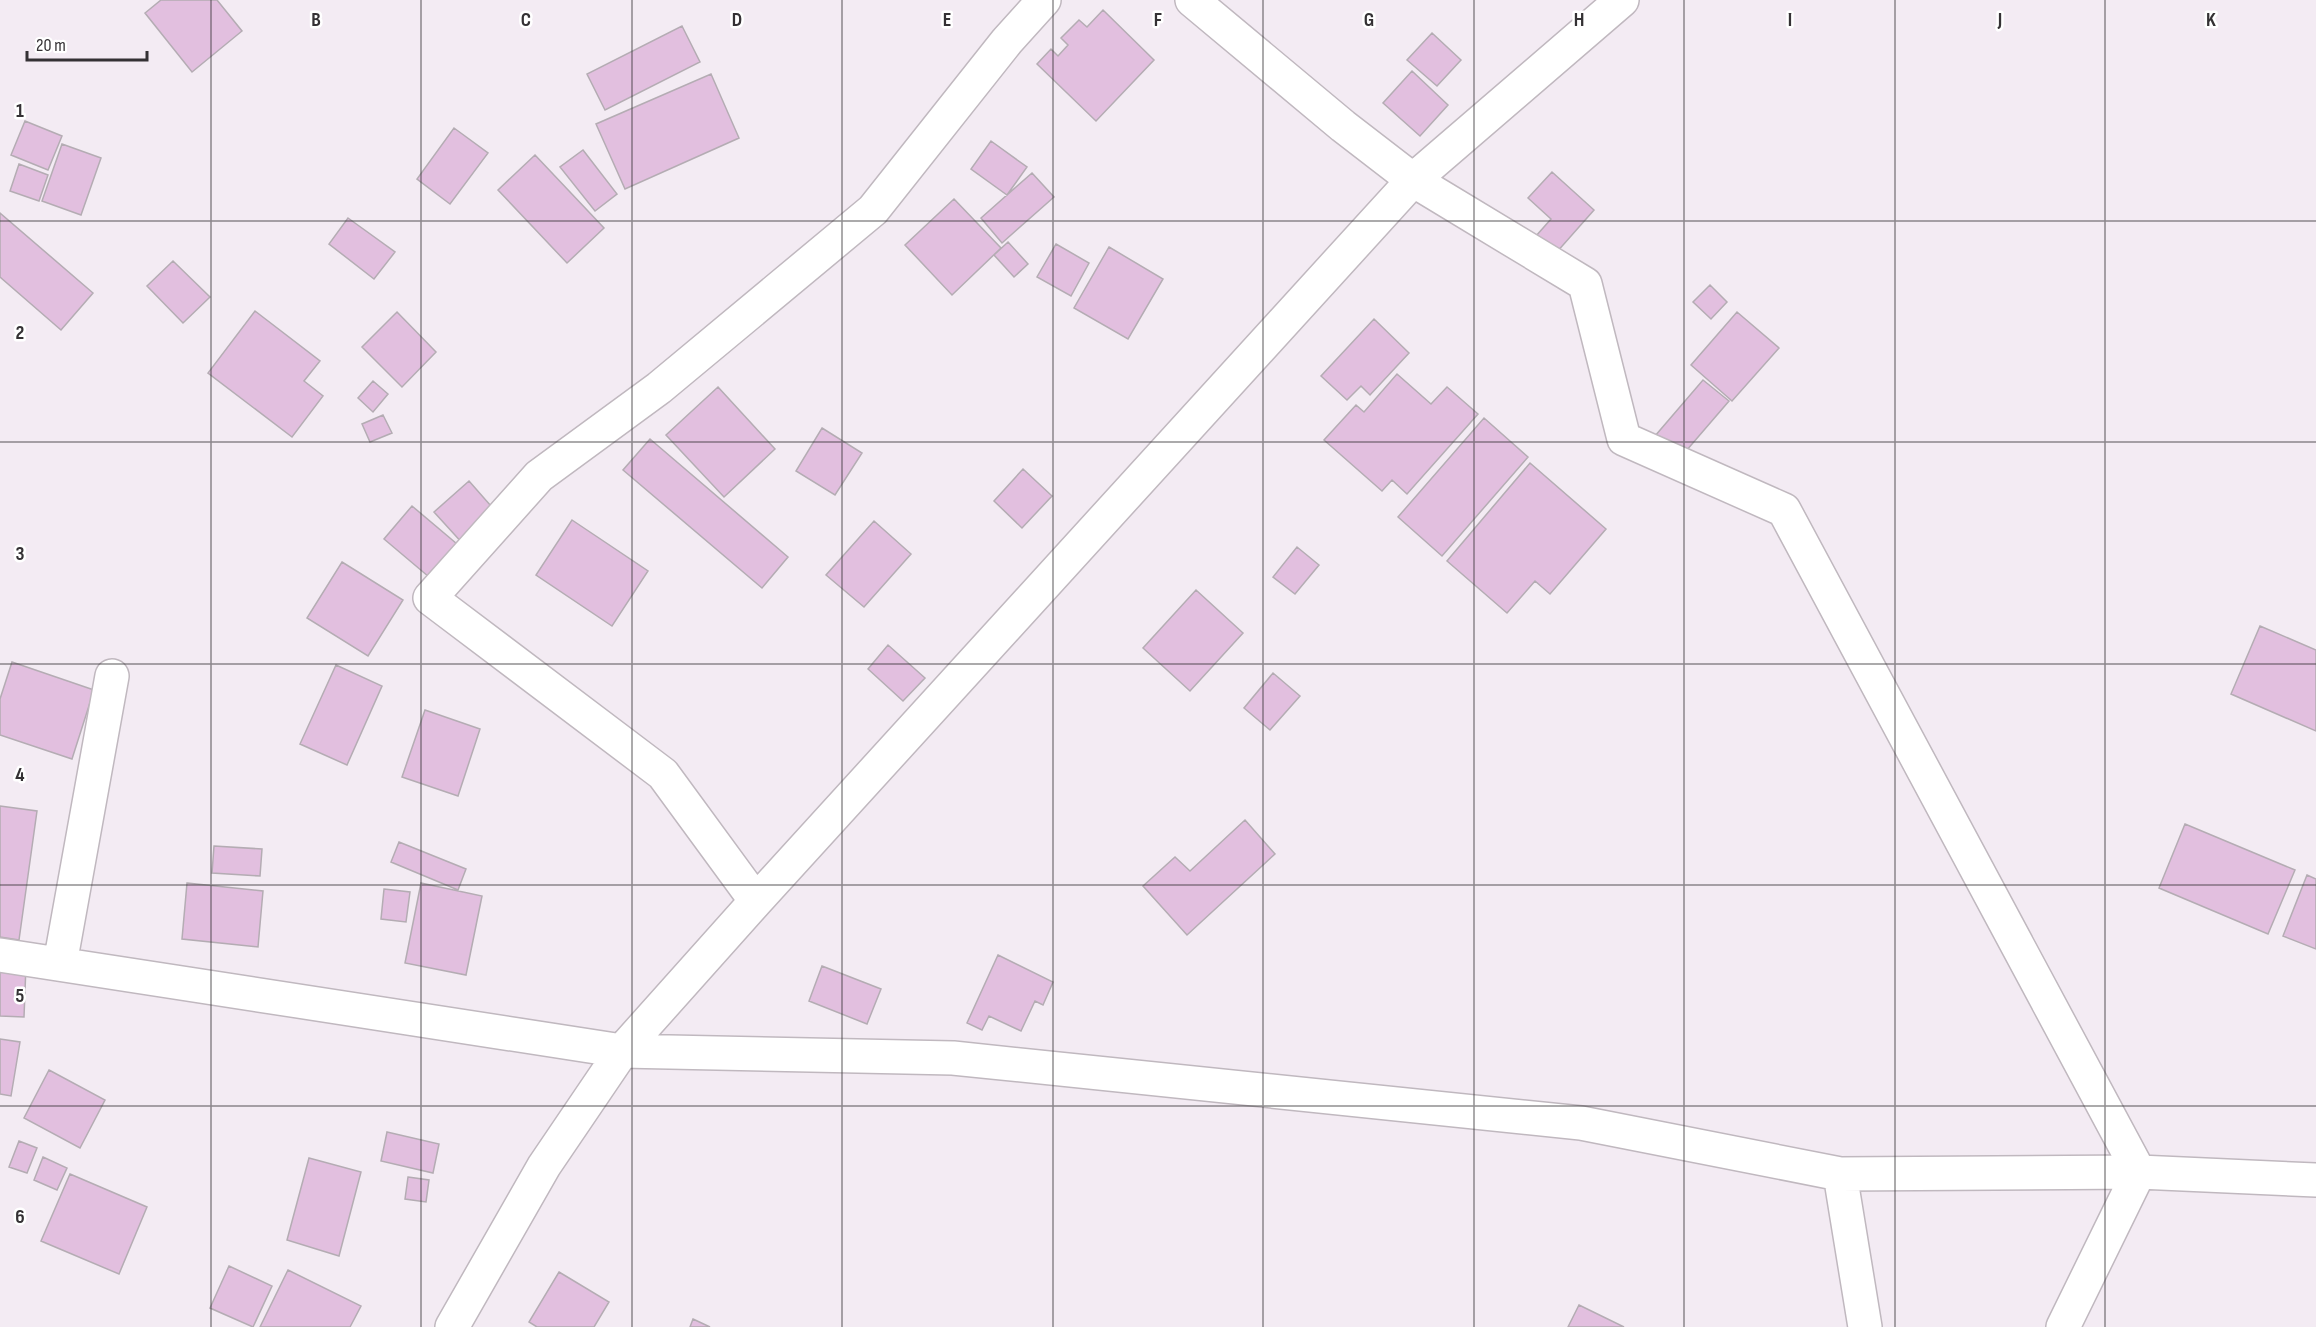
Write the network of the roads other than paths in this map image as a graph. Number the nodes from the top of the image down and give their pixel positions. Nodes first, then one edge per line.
1 (1044, 0) edge
2 (1192, 0) edge
3 (1622, 0) edge
4 (1413, 180) junction
5 (112, 676) dead end
6 (756, 901) junction
7 (0, 955) edge
8 (60, 964) junction
9 (622, 1051) junction
10 (2139, 1172) junction
11 (1840, 1174) junction
12 (2316, 1180) edge
13 (452, 1327) edge
14 (1865, 1327) edge
15 (2063, 1327) edge

1 - 6 street
2 - 4 street
3 - 4 street
4 - 6 street
4 - 10 street
5 - 8 street
6 - 9 street
7 - 8 street
8 - 9 street
9 - 11 street
9 - 13 street
10 - 11 street
10 - 12 street
10 - 15 street
11 - 14 street

